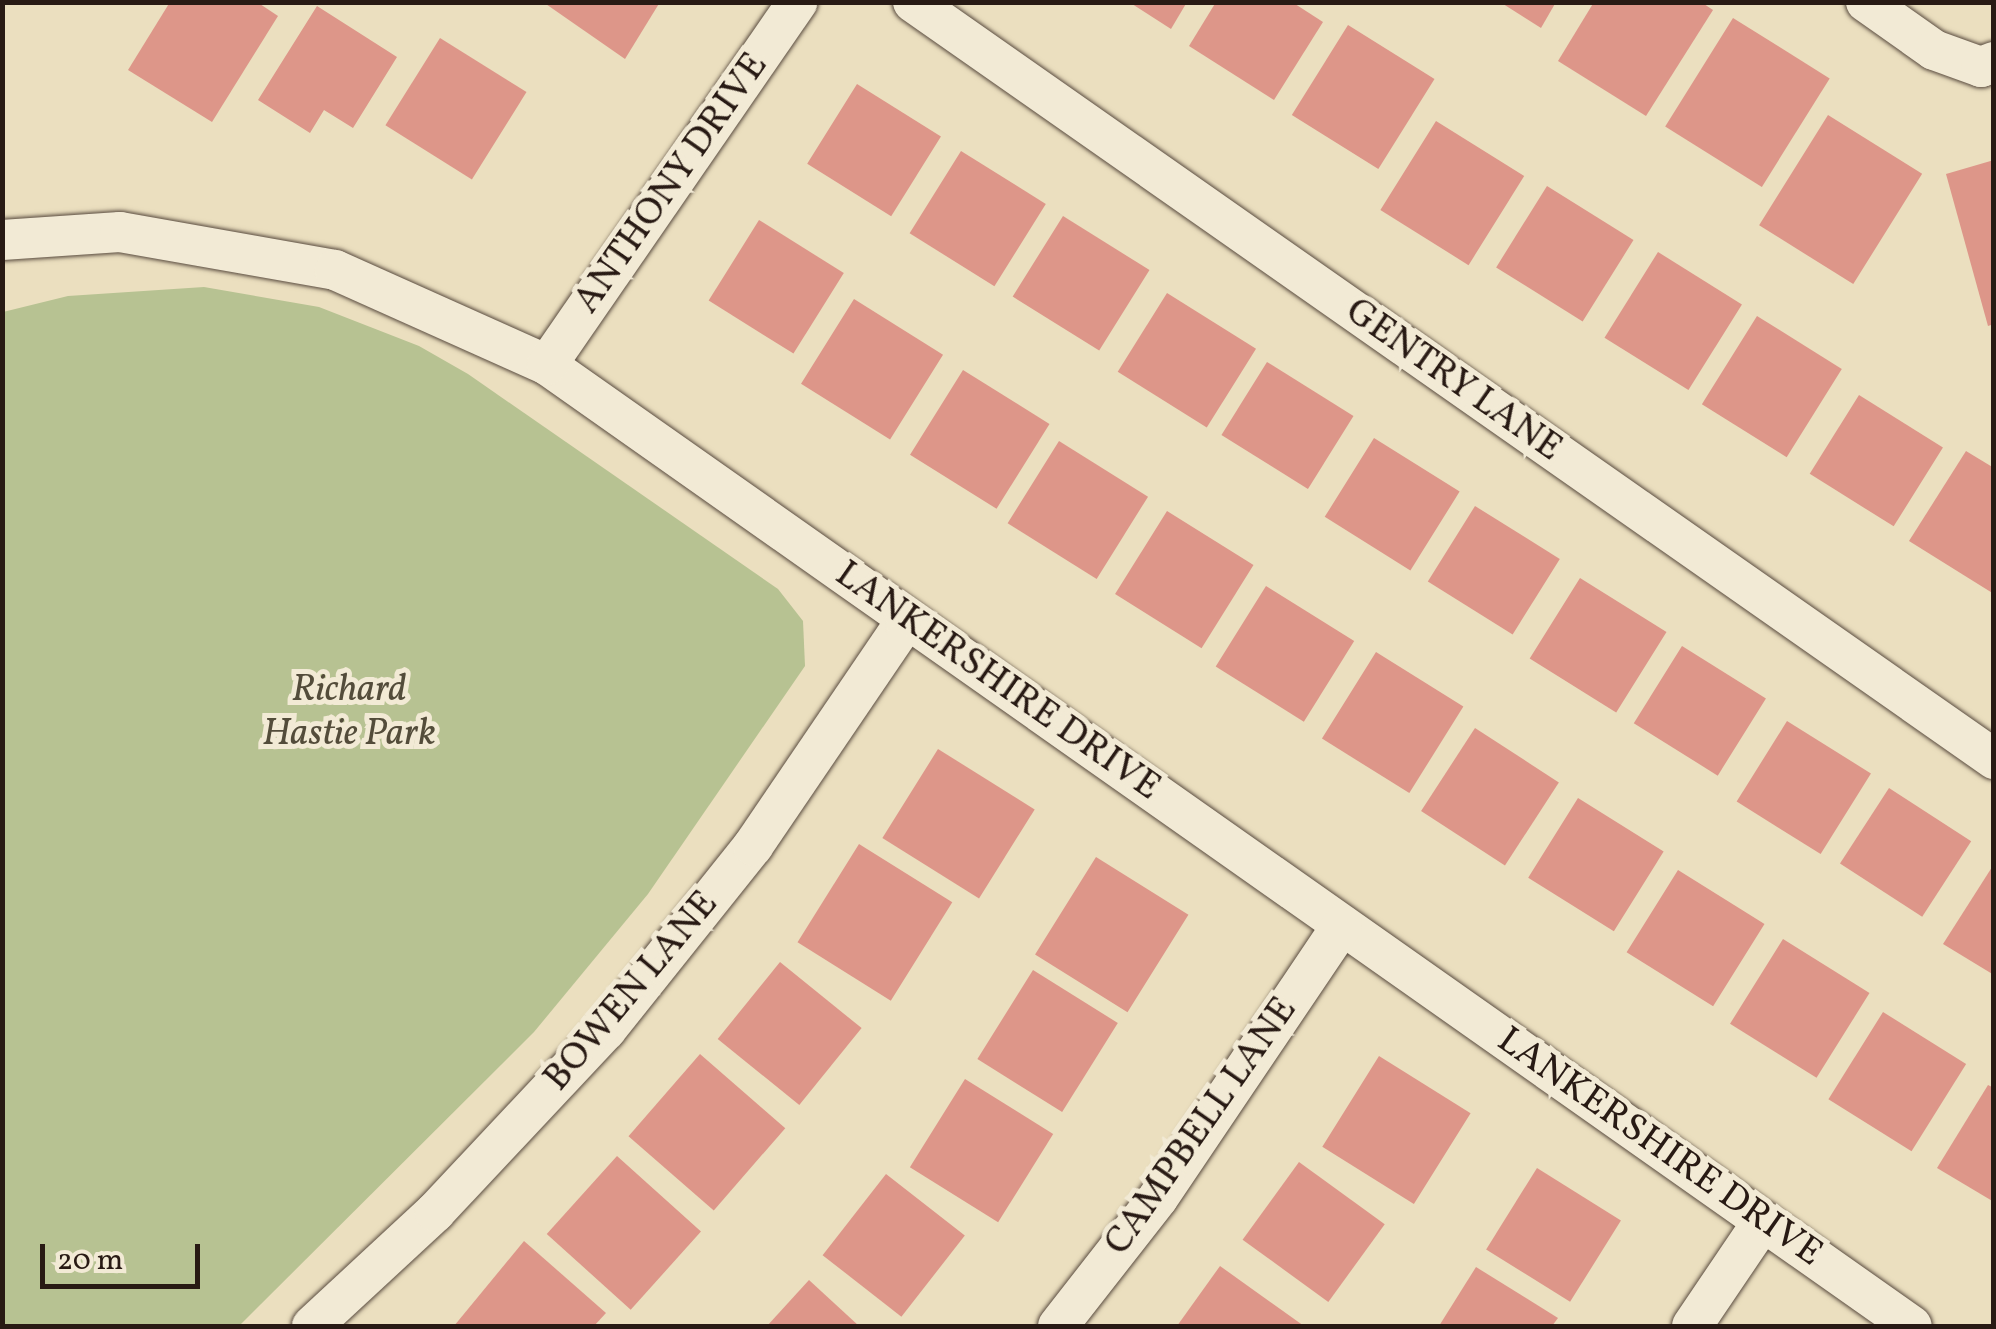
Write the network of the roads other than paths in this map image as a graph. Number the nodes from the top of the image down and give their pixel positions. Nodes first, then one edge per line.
1 (797, 2) edge
2 (914, 2) edge
3 (1866, 2) edge
4 (1994, 62) edge
5 (5, 229) edge
6 (547, 366) junction
7 (908, 619) junction
8 (1994, 759) edge
9 (1342, 925) junction
10 (1762, 1221) junction
11 (312, 1326) edge
12 (1058, 1326) edge
13 (1692, 1326) edge
14 (1912, 1326) edge

1 - 6 street, ANTHONY DRIVE
2 - 8 street, GENTRY LANE
3 - 4 street
5 - 6 street, LANKERSHIRE DRIVE
6 - 7 street, LANKERSHIRE DRIVE
7 - 9 street, LANKERSHIRE DRIVE
7 - 11 street, BOWEN LANE
9 - 10 street, LANKERSHIRE DRIVE
9 - 12 street, CAMPBELL LANE
10 - 13 street
10 - 14 street, LANKERSHIRE DRIVE

